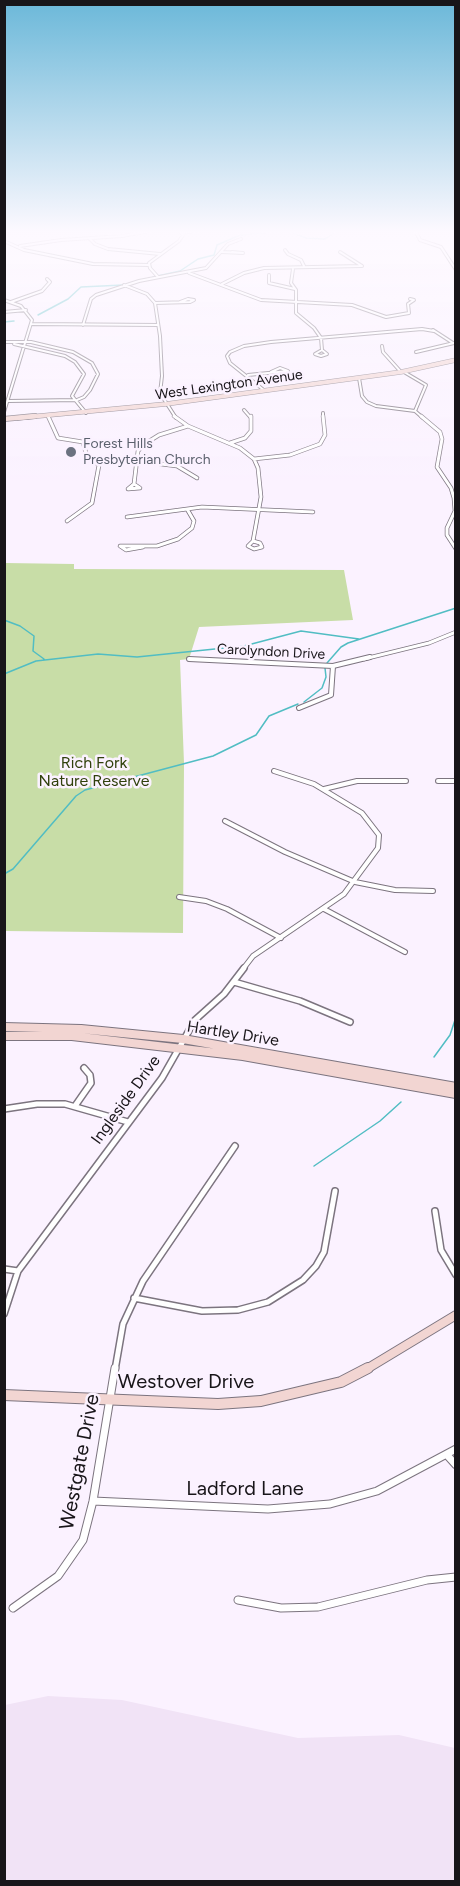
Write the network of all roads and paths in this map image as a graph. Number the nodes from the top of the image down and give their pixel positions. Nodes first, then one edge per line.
1 (32, 318) edge
2 (85, 318) edge
3 (157, 318) edge
4 (300, 318) edge
5 (32, 324) junction
6 (158, 324) junction
7 (83, 325) junction
8 (321, 338) junction
9 (5, 342) edge
10 (26, 342) junction
11 (452, 342) edge
12 (382, 346) dead end
13 (25, 347) junction
14 (322, 350) dead end
15 (416, 352) dead end
16 (456, 360) edge
17 (271, 372) dead end
18 (402, 372) junction
19 (248, 375) junction
20 (359, 378) junction
21 (265, 390) junction
22 (77, 400) junction
23 (8, 401) junction
24 (166, 404) junction
25 (416, 406) junction
26 (402, 408) junction
27 (244, 410) dead end
28 (415, 411) junction
29 (4, 412) edge
30 (86, 413) junction
31 (323, 413) dead end
32 (48, 416) junction
33 (4, 419) edge
34 (188, 426) junction
35 (230, 444) junction
36 (254, 459) junction
37 (137, 460) junction
38 (197, 478) dead end
39 (134, 484) dead end
40 (188, 509) junction
41 (259, 509) junction
42 (313, 512) dead end
43 (127, 517) dead end
44 (67, 521) dead end
45 (253, 541) dead end
46 (142, 548) junction
47 (456, 549) edge
48 (456, 632) edge
49 (189, 659) dead end
50 (333, 666) junction
51 (299, 708) dead end
52 (274, 771) dead end
53 (406, 781) dead end
54 (438, 782) dead end
55 (456, 782) edge
56 (324, 789) junction
57 (225, 820) dead end
58 (355, 882) junction
59 (433, 891) dead end
60 (179, 897) dead end
61 (324, 909) junction
62 (281, 938) junction
63 (405, 952) dead end
64 (234, 982) junction
65 (350, 1022) dead end
66 (4, 1027) edge
67 (4, 1036) edge
68 (183, 1039) junction
69 (178, 1048) junction
70 (84, 1068) dead end
71 (456, 1087) edge
72 (456, 1094) edge
73 (75, 1106) junction
74 (4, 1109) edge
75 (128, 1122) junction
76 (235, 1146) dead end
77 (335, 1191) dead end
78 (435, 1211) dead end
79 (4, 1269) edge
80 (18, 1271) junction
81 (456, 1275) edge
82 (134, 1298) junction
83 (4, 1314) edge
84 (456, 1315) edge
85 (4, 1395) edge
86 (109, 1399) junction
87 (456, 1449) edge
88 (447, 1455) junction
89 (456, 1465) edge
90 (93, 1501) junction
91 (456, 1577) edge
92 (238, 1600) dead end
93 (13, 1608) dead end

1 - 5 street
2 - 7 street
3 - 6 street
4 - 8 street
5 - 7 street
5 - 10 street
6 - 7 street
6 - 24 street
8 - 11 street
8 - 14 street
8 - 19 street
9 - 10 street
9 - 13 street
10 - 13 street
10 - 22 street
11 - 15 street
12 - 18 street
13 - 22 street
13 - 23 street
16 - 18 street, West Lexington Avenue
17 - 19 street
18 - 20 street, West Lexington Avenue
18 - 25 street
19 - 21 street
20 - 21 street, West Lexington Avenue
20 - 26 street
21 - 24 street, West Lexington Avenue
22 - 23 street
22 - 30 street
23 - 29 street
24 - 30 street, West Lexington Avenue
24 - 34 street
25 - 26 street
25 - 28 street
26 - 28 street
27 - 35 street
28 - 47 street
30 - 32 street, West Lexington Avenue
31 - 36 street
32 - 33 street, West Lexington Avenue
32 - 44 street
34 - 35 street
34 - 37 street
35 - 36 street
36 - 41 street
37 - 38 street
37 - 39 street
40 - 41 street
40 - 43 street
40 - 46 street
41 - 42 street
41 - 45 street
46 - 46 street
48 - 50 street, Carolyndon Drive
49 - 50 street, Carolyndon Drive
50 - 51 street
52 - 56 street, Ingleside Drive
53 - 56 street
54 - 55 street
56 - 58 street, Ingleside Drive
57 - 58 street
58 - 59 street
58 - 61 street, Ingleside Drive
60 - 62 street
61 - 62 street, Ingleside Drive
61 - 63 street
62 - 64 street, Ingleside Drive
64 - 65 street
64 - 68 street, Ingleside Drive
66 - 68 street, Hartley Drive
67 - 69 street, Hartley Drive
68 - 69 street, Ingleside Drive
68 - 71 street, Hartley Drive
69 - 72 street, Hartley Drive
69 - 75 street, Ingleside Drive
70 - 73 street
73 - 74 street
73 - 75 street
75 - 80 street, Ingleside Drive
76 - 82 street, Westgate Drive
77 - 82 street
78 - 81 street
79 - 80 street
80 - 83 street, Ingleside Drive
82 - 86 street, Westgate Drive
84 - 86 street, Westover Drive
85 - 86 street, Westover Drive
86 - 90 street, Westgate Drive
87 - 88 street, Ladford Lane
88 - 89 street
88 - 90 street, Ladford Lane
90 - 93 street, Westgate Drive
91 - 92 street

